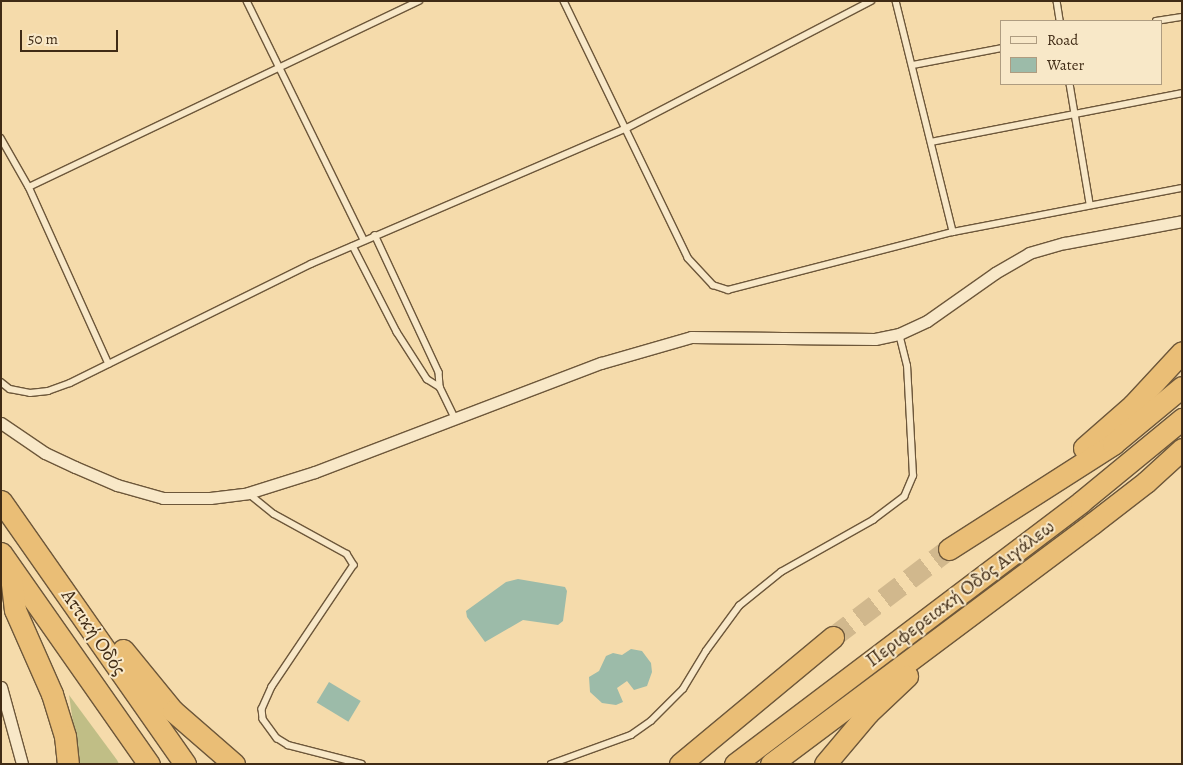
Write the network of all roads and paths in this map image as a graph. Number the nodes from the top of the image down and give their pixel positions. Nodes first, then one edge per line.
1 (247, 1) edge
2 (419, 1) edge
3 (564, 1) edge
4 (870, 1) edge
5 (896, 1) edge
6 (1057, 1) edge
7 (1182, 17) edge
8 (1060, 20) edge
9 (1162, 20) edge
10 (1000, 48) edge
11 (913, 65) junction
12 (279, 68) junction
13 (1070, 85) edge
14 (1182, 94) edge
15 (1075, 113) junction
16 (627, 128) junction
17 (1, 138) edge
18 (931, 142) junction
19 (29, 187) junction
20 (1182, 188) edge
21 (1090, 204) junction
22 (1182, 221) edge
23 (953, 232) junction
24 (375, 235) junction
25 (364, 240) junction
26 (353, 246) junction
27 (899, 334) junction
28 (1182, 352) edge
29 (109, 364) junction
30 (1, 382) edge
31 (440, 386) junction
32 (1182, 387) edge
33 (454, 416) junction
34 (1182, 419) edge
35 (1, 423) edge
36 (1182, 449) edge
37 (248, 493) junction
38 (1, 501) edge
39 (982, 527) junction
40 (949, 549) tunnel mouth
41 (6, 560) edge
42 (1029, 569) junction
43 (59, 581) junction
44 (833, 637) tunnel mouth
45 (1, 687) edge
46 (22, 764) edge
47 (68, 764) edge
48 (149, 764) edge
49 (185, 764) edge
50 (234, 764) edge
51 (362, 764) edge
52 (551, 764) edge
53 (680, 764) edge
54 (736, 764) edge
55 (771, 764) edge
56 (825, 764) edge

1 - 12 lane
2 - 12 lane
3 - 16 lane
4 - 16 lane
5 - 11 lane
6 - 8 lane
7 - 9 lane
10 - 11 lane
11 - 18 lane
12 - 19 lane
12 - 25 lane
13 - 15 lane
14 - 15 lane
15 - 18 lane
15 - 21 lane
16 - 23 lane
16 - 24 lane
17 - 19 lane
18 - 23 lane
19 - 29 lane
20 - 21 lane
21 - 23 lane
22 - 27 street
24 - 25 lane
24 - 31 lane
25 - 26 lane
26 - 29 lane
26 - 31 lane
27 - 33 street
27 - 52 lane
28 - 39 highway
29 - 30 lane
31 - 33 lane
32 - 39 highway
33 - 37 street
34 - 54 highway, Περιφερειακή Οδός Αιγάλεω
35 - 37 street
36 - 42 highway, Περιφερειακή Οδός Αιγάλεω
37 - 51 lane
38 - 43 highway, Αττική Οδός
39 - 40 highway
41 - 47 highway
41 - 48 highway, Αττική Οδός
42 - 55 highway, Περιφερειακή Οδός Αιγάλεω
42 - 56 highway
43 - 49 highway, Αττική Οδός
43 - 50 highway
44 - 53 highway
45 - 46 street

